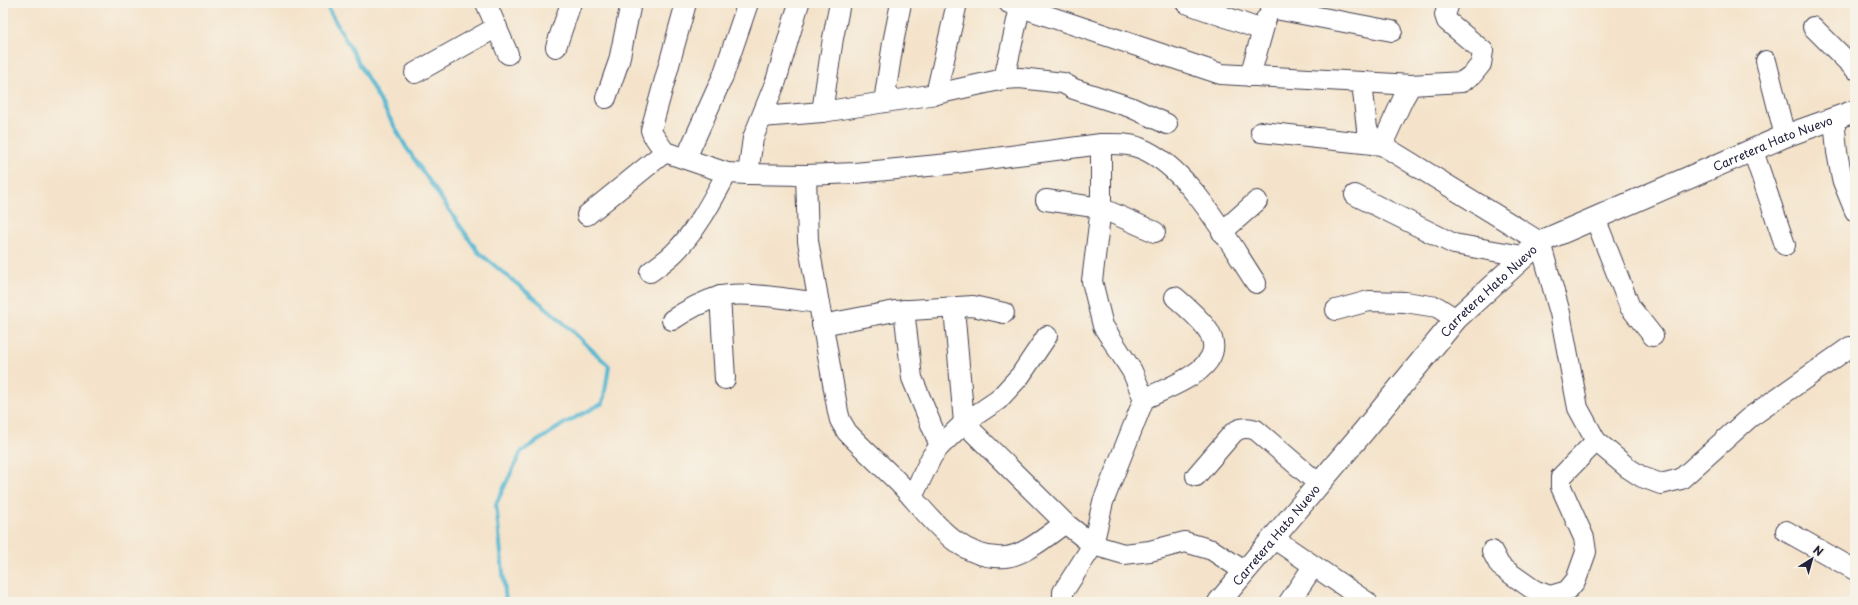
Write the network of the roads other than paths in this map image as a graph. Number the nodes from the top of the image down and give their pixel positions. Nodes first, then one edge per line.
1 (486, 3) edge
2 (571, 3) edge
3 (632, 3) edge
4 (686, 3) edge
5 (748, 3) edge
6 (799, 3) edge
7 (840, 3) edge
8 (901, 3) edge
9 (957, 3) edge
10 (1186, 3) edge
11 (1449, 3) edge
12 (1016, 4) edge
13 (1271, 6) edge
14 (497, 27) junction
15 (1813, 27) dead end
16 (1262, 30) junction
17 (1392, 31) dead end
18 (556, 47) dead end
19 (508, 54) dead end
20 (1766, 61) dead end
21 (1855, 69) edge
22 (415, 73) dead end
23 (1250, 76) junction
24 (1004, 79) junction
25 (1362, 82) junction
26 (1411, 85) junction
27 (936, 94) junction
28 (606, 98) dead end
29 (884, 102) junction
30 (1855, 111) edge
31 (822, 112) junction
32 (762, 117) junction
33 (1834, 118) junction
34 (1167, 124) dead end
35 (1261, 132) dead end
36 (1785, 136) junction
37 (1100, 144) junction
38 (1382, 145) junction
39 (1752, 151) junction
40 (665, 152) junction
41 (686, 158) junction
42 (727, 173) junction
43 (748, 174) junction
44 (806, 176) junction
45 (1355, 195) dead end
46 (1046, 200) dead end
47 (1257, 200) dead end
48 (1101, 208) junction
49 (1855, 211) edge
50 (587, 215) dead end
51 (1595, 218) junction
52 (1155, 232) dead end
53 (1222, 232) junction
54 (1540, 242) junction
55 (1785, 244) dead end
56 (1523, 256) junction
57 (650, 272) dead end
58 (1256, 284) dead end
59 (720, 296) junction
60 (1175, 296) dead end
61 (819, 303) junction
62 (954, 308) junction
63 (904, 310) junction
64 (1336, 310) dead end
65 (1004, 313) dead end
66 (1456, 319) junction
67 (672, 320) dead end
68 (822, 325) junction
69 (1046, 336) dead end
70 (1653, 336) dead end
71 (1850, 347) dead end
72 (725, 379) dead end
73 (1144, 399) junction
74 (964, 424) junction
75 (1596, 441) junction
76 (940, 446) junction
77 (1196, 476) dead end
78 (1319, 484) junction
79 (912, 497) junction
80 (1065, 523) junction
81 (1786, 531) dead end
82 (1273, 538) junction
83 (1093, 545) junction
84 (1492, 551) dead end
85 (1314, 566) junction
86 (1855, 570) edge
87 (1244, 571) junction
88 (1063, 602) edge
89 (1218, 602) edge
90 (1290, 602) edge
91 (1367, 602) edge

1 - 14 street
2 - 18 street
3 - 28 street
4 - 40 street
5 - 41 street
6 - 32 street
7 - 31 street
8 - 29 street
9 - 27 street
10 - 16 street
11 - 26 street
12 - 23 street
12 - 24 street
13 - 16 street
13 - 17 street
14 - 19 street
14 - 22 street
15 - 21 street
16 - 23 street
20 - 36 street
23 - 25 street
24 - 27 street
24 - 34 street
25 - 26 street
25 - 38 street
26 - 38 street
27 - 29 street
29 - 31 street
30 - 33 main road, Carretera Hato Nuevo
31 - 32 street
32 - 43 street
33 - 36 main road, Carretera Hato Nuevo
33 - 49 street
35 - 38 street
36 - 39 main road, Carretera Hato Nuevo
37 - 44 street
37 - 48 street
37 - 53 street
38 - 54 street
39 - 51 main road, Carretera Hato Nuevo
39 - 55 street
40 - 41 street
40 - 50 street
41 - 42 street
42 - 43 street
42 - 57 street
43 - 44 street
44 - 61 street
45 - 56 street
46 - 48 street
47 - 53 street
48 - 52 street
48 - 73 street
51 - 54 main road, Carretera Hato Nuevo
51 - 70 street
53 - 58 street
54 - 56 main road, Carretera Hato Nuevo
54 - 75 street
56 - 66 main road, Carretera Hato Nuevo
59 - 61 street
59 - 67 street
59 - 72 street
60 - 73 street
61 - 68 street
62 - 63 street
62 - 65 street
62 - 74 street
63 - 68 street
63 - 76 street
64 - 66 street
66 - 78 main road, Carretera Hato Nuevo
68 - 79 street
69 - 74 street
71 - 75 street
73 - 83 street
74 - 76 street
74 - 80 street
75 - 84 street
76 - 79 street
77 - 78 street
78 - 82 main road, Carretera Hato Nuevo
79 - 80 street
80 - 83 street
81 - 86 street
82 - 85 street
82 - 87 main road, Carretera Hato Nuevo
83 - 87 street
83 - 88 street
85 - 90 street
85 - 91 street
87 - 89 main road, Carretera Hato Nuevo

